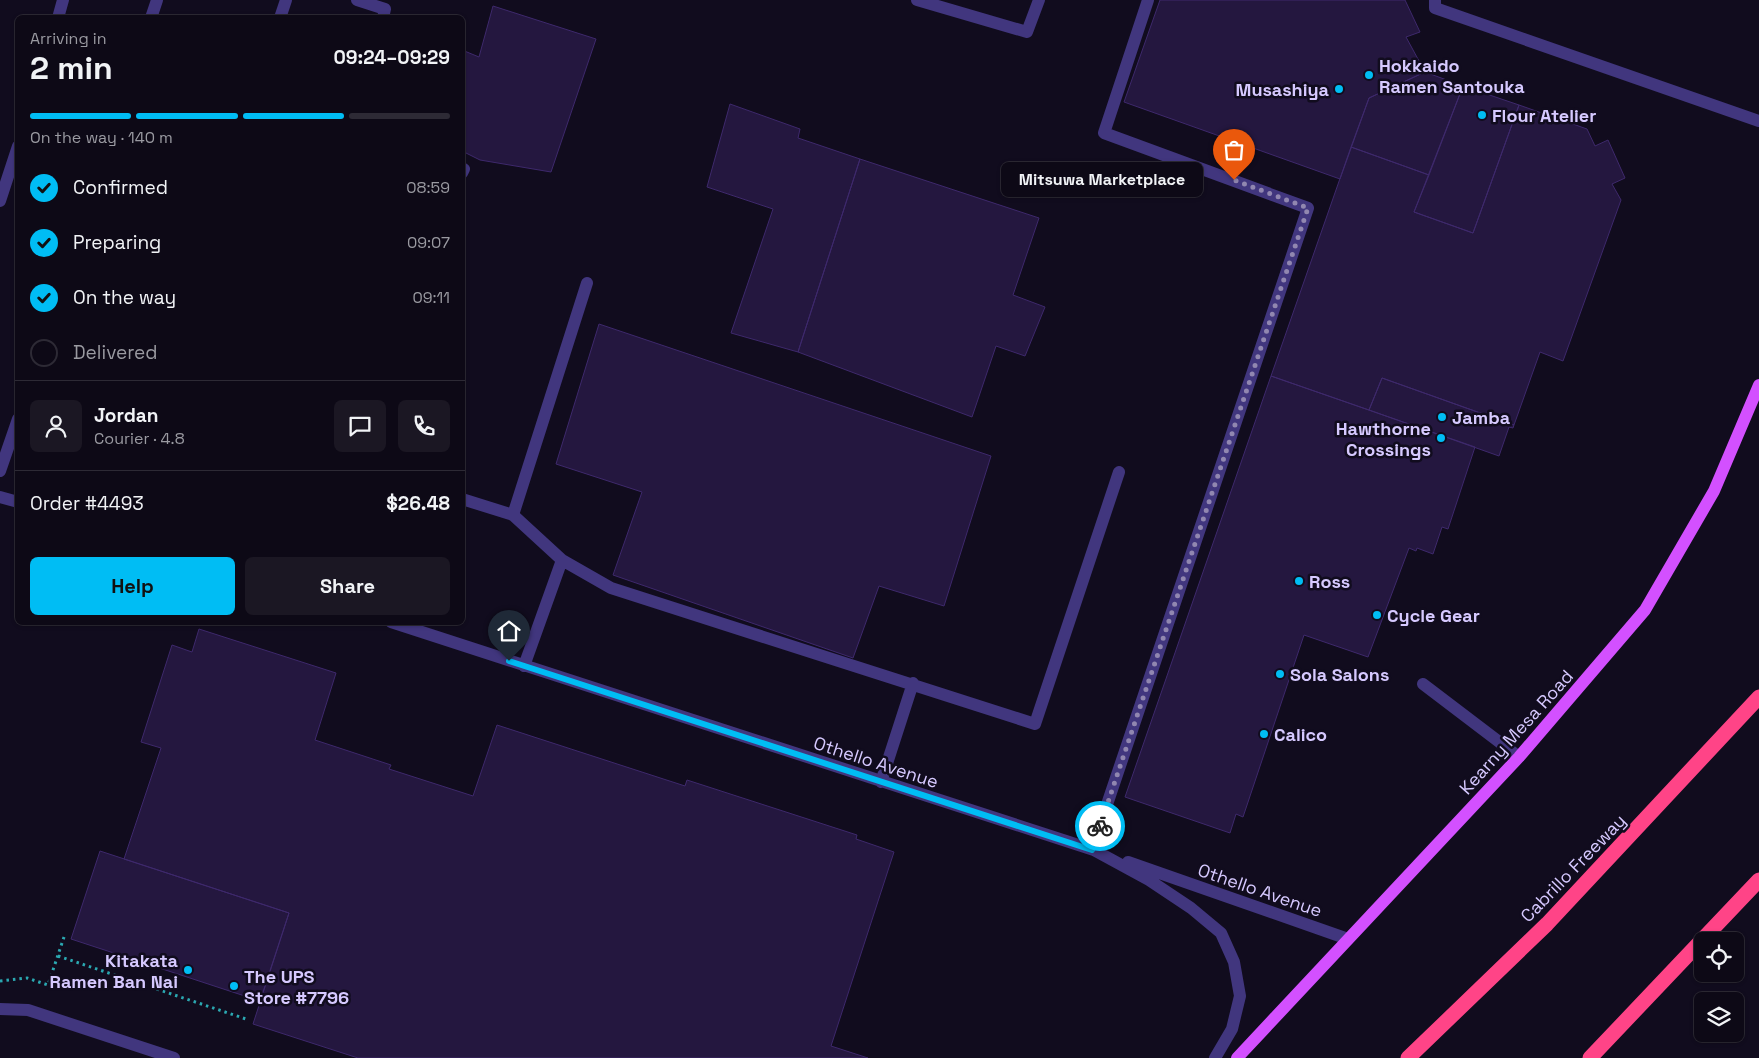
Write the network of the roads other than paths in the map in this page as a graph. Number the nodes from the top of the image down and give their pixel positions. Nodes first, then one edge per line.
1 (63, 0) edge
2 (156, 0) edge
3 (286, 0) edge
4 (357, 0) edge
5 (917, 0) edge
6 (1039, 0) edge
7 (1148, 0) edge
8 (1435, 0) edge
9 (59, 15) edge
10 (152, 15) edge
11 (281, 15) edge
12 (384, 15) edge
13 (1759, 121) edge
14 (15, 155) edge
15 (0, 201) edge
16 (587, 283) dead end
17 (1759, 385) edge
18 (15, 428) edge
19 (0, 471) edge
20 (1119, 472) dead end
21 (0, 497) edge
22 (465, 500) edge
23 (15, 501) edge
24 (512, 515) junction
25 (562, 560) junction
26 (400, 625) edge
27 (524, 666) junction
28 (913, 683) junction
29 (1423, 684) dead end
30 (1759, 697) edge
31 (1519, 758) junction
32 (881, 782) junction
33 (1092, 850) junction
34 (1759, 880) edge
35 (1348, 939) junction
36 (0, 1009) edge
37 (174, 1058) edge
38 (1215, 1058) edge
39 (1236, 1058) edge
40 (1408, 1058) edge
41 (1590, 1058) edge

1 - 9 street
2 - 10 street
3 - 11 street
4 - 12 street
5 - 6 street
7 - 33 street
8 - 13 street
14 - 15 street
16 - 24 street
17 - 31 main road, Kearny Mesa Road
18 - 19 street
20 - 28 street
21 - 23 street
22 - 24 street
24 - 25 street
25 - 27 street
25 - 28 street
26 - 27 street, Othello Avenue
27 - 32 street, Othello Avenue
28 - 32 street
29 - 31 street
30 - 40 highway, Cabrillo Freeway
31 - 35 main road, Kearny Mesa Road
32 - 33 street, Othello Avenue
33 - 35 street, Othello Avenue
33 - 38 street
34 - 41 highway
35 - 39 main road, Kearny Mesa Road
36 - 37 street

